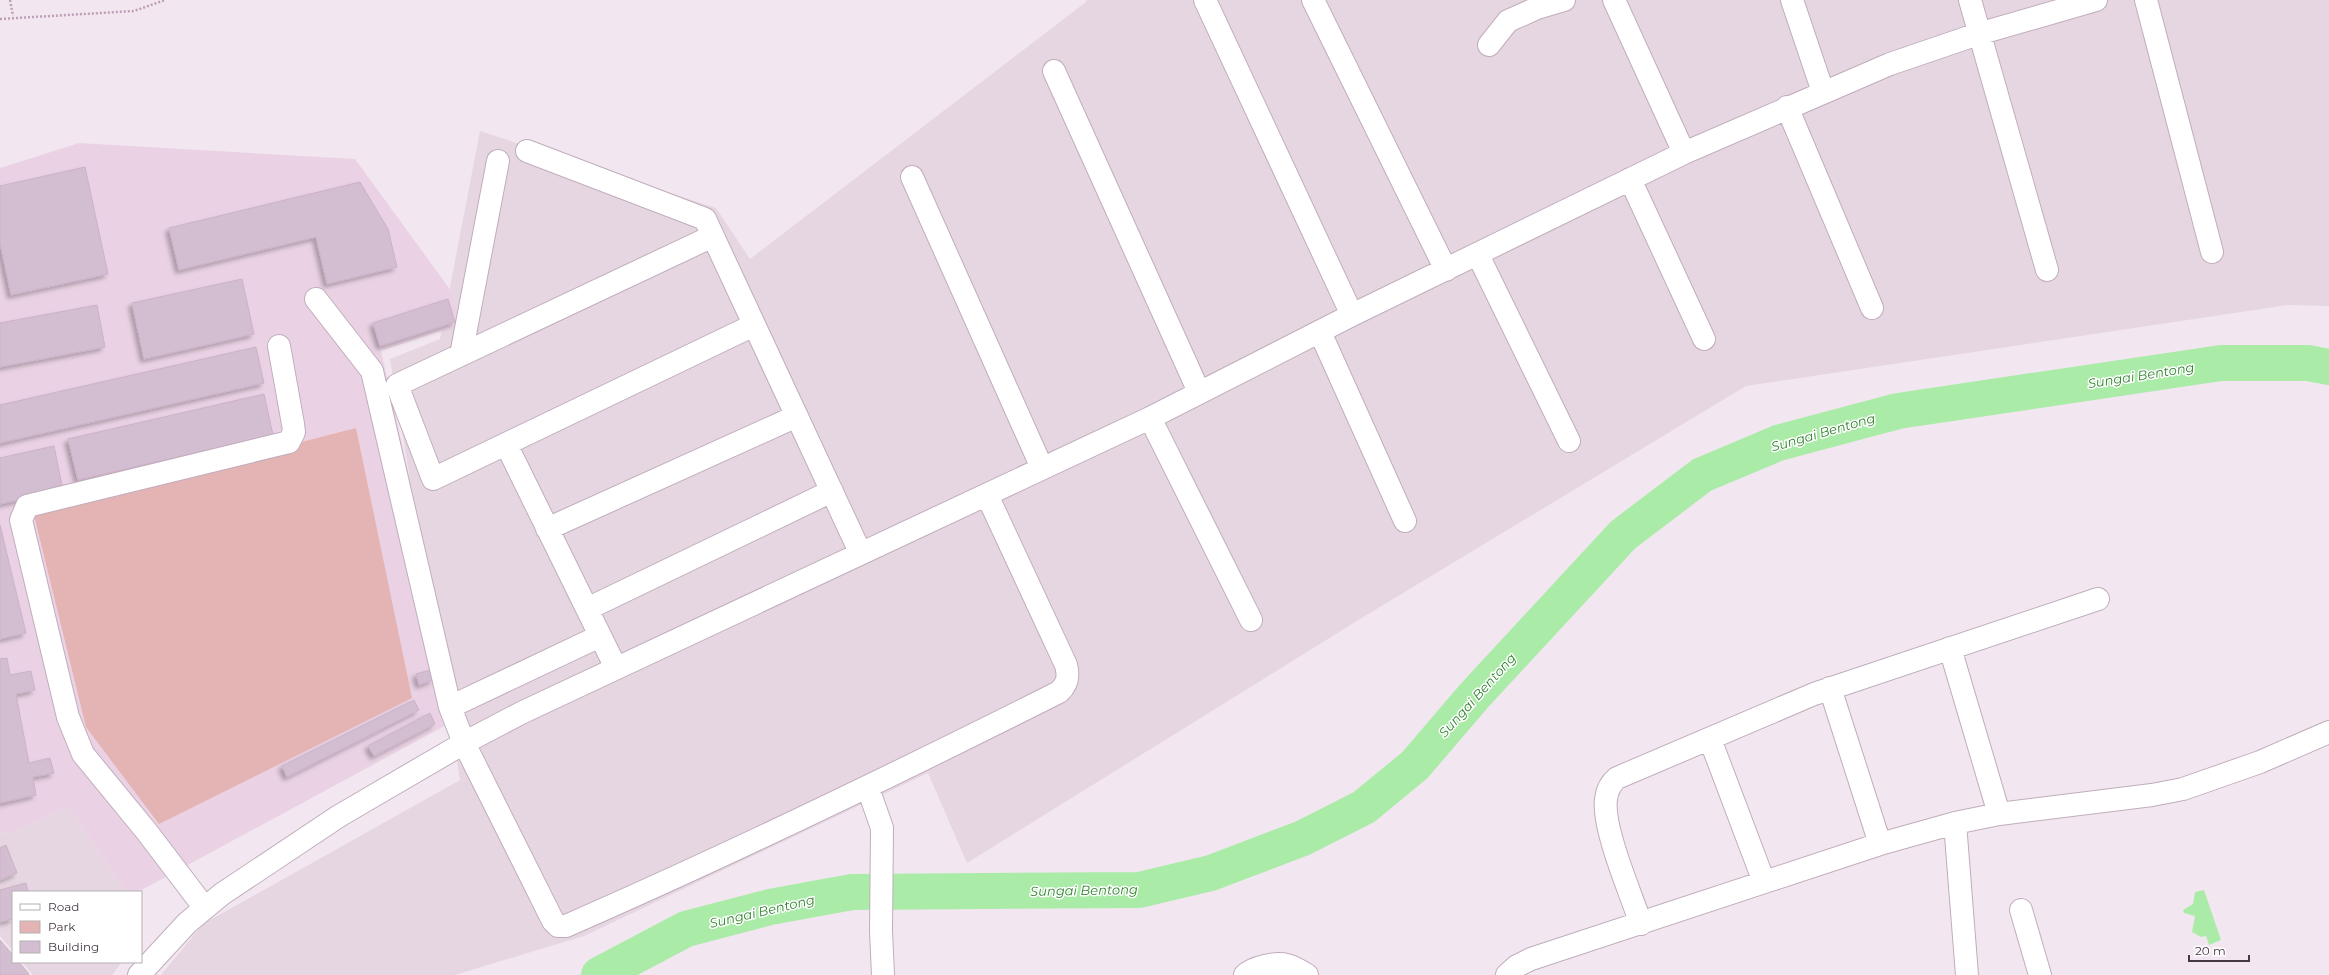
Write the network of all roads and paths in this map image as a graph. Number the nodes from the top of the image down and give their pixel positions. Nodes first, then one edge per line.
1 (10, 0) edge
2 (165, 0) edge
3 (1206, 0) edge
4 (1313, 0) edge
5 (1564, 0) edge
6 (1614, 0) edge
7 (1792, 0) edge
8 (1970, 0) edge
9 (2096, 0) edge
10 (2146, 0) edge
11 (13, 16) junction
12 (0, 19) edge
13 (1978, 34) junction
14 (1489, 45) dead end
15 (1054, 71) dead end
16 (1823, 92) junction
17 (1787, 107) junction
18 (527, 151) dead end
19 (1684, 153) junction
20 (498, 161) dead end
21 (912, 177) dead end
22 (1630, 180) junction
23 (713, 236) junction
24 (2212, 252) dead end
25 (1478, 255) junction
26 (1446, 270) junction
27 (2047, 270) dead end
28 (316, 299) dead end
29 (1872, 308) dead end
30 (1352, 316) junction
31 (754, 325) junction
32 (1320, 332) junction
33 (1704, 339) dead end
34 (279, 346) dead end
35 (461, 355) junction
36 (1199, 392) junction
37 (797, 416) junction
38 (1150, 418) junction
39 (1569, 442) dead end
40 (506, 444) junction
41 (1042, 468) junction
42 (832, 491) junction
43 (987, 495) junction
44 (1405, 521) dead end
45 (547, 529) junction
46 (860, 552) junction
47 (2098, 599) dead end
48 (587, 609) junction
49 (1251, 620) dead end
50 (600, 636) junction
51 (1950, 648) junction
52 (616, 668) junction
53 (1830, 688) junction
54 (450, 707) junction
55 (2329, 732) edge
56 (1710, 739) junction
57 (464, 743) junction
58 (868, 788) junction
59 (1999, 814) junction
60 (1955, 823) junction
61 (1880, 844) junction
62 (1764, 882) junction
63 (204, 907) junction
64 (2021, 910) dead end
65 (1641, 924) junction
66 (150, 953) edge
67 (139, 975) edge
68 (883, 975) edge
69 (1245, 975) edge
70 (1307, 975) edge
71 (1507, 975) edge
72 (1967, 975) edge
73 (2040, 975) edge

1 - 11 path
2 - 11 path
3 - 30 street
4 - 26 street
5 - 14 street
6 - 19 street
7 - 16 street
8 - 13 street
9 - 13 street
10 - 24 street
11 - 12 path
13 - 16 street
13 - 27 street
15 - 36 street
16 - 17 street
17 - 19 street
17 - 29 street
18 - 23 street
19 - 22 street
20 - 35 street
21 - 41 street
22 - 25 street
22 - 33 street
23 - 31 street
23 - 35 street
25 - 26 street
25 - 39 street
26 - 30 street
28 - 54 street
30 - 32 street
31 - 37 street
31 - 40 street
32 - 36 street
32 - 44 street
34 - 63 street
35 - 40 street
36 - 38 street
37 - 42 street
37 - 45 street
38 - 41 street
38 - 49 street
40 - 45 street
41 - 43 street
42 - 46 street
42 - 48 street
43 - 46 street
43 - 58 street
45 - 48 street
46 - 52 street
47 - 51 street
48 - 50 street
50 - 52 street
50 - 54 street
51 - 53 street
51 - 59 street
52 - 57 street
53 - 56 street
53 - 61 street
54 - 57 street
55 - 59 street
56 - 62 street
56 - 65 street
57 - 58 street
57 - 63 street
58 - 68 street
59 - 60 street
60 - 61 street
60 - 72 street
61 - 62 street
62 - 65 street
63 - 66 street
64 - 73 street
65 - 71 street
66 - 67 street
69 - 70 street

